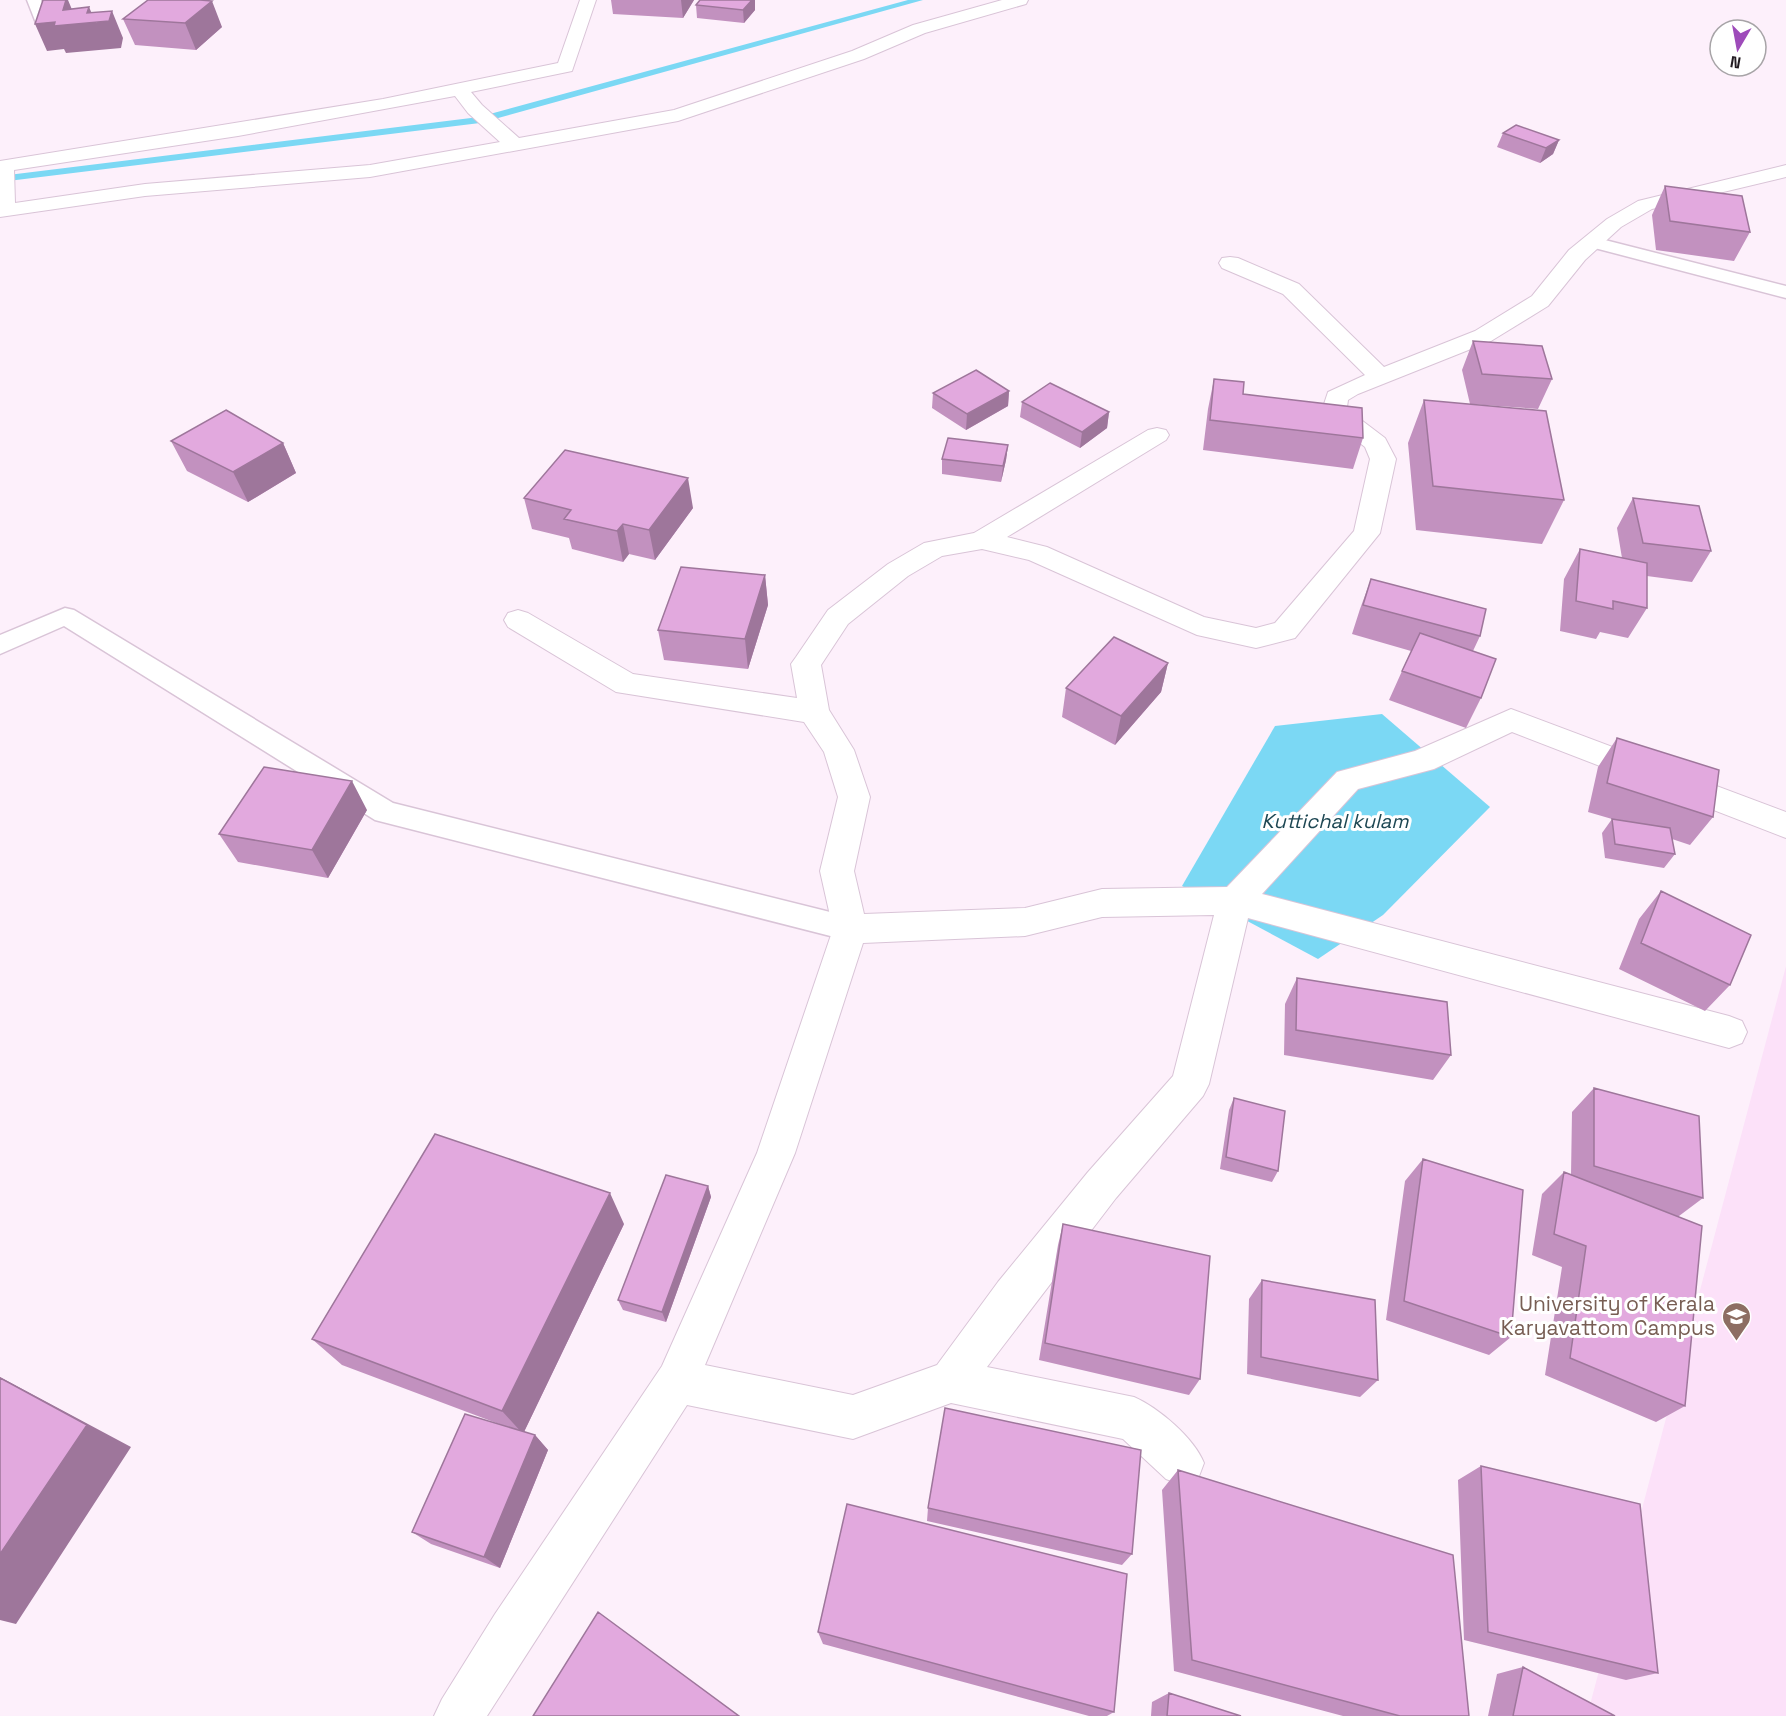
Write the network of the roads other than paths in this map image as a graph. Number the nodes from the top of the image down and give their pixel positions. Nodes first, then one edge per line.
1 (34, 0) edge
2 (588, 0) edge
3 (1020, 0) edge
4 (41, 20) edge
5 (458, 88) junction
6 (513, 143) junction
7 (1786, 171) edge
8 (3, 210) edge
9 (1593, 242) junction
10 (1230, 263) dead end
11 (1786, 292) edge
12 (1381, 377) junction
13 (1157, 435) dead end
14 (982, 540) junction
15 (518, 620) dead end
16 (0, 645) edge
17 (814, 712) junction
18 (1786, 825) edge
19 (1235, 901) junction
20 (850, 929) junction
21 (1730, 1032) dead end
22 (677, 1381) junction
23 (951, 1382) junction
24 (1182, 1463) dead end
25 (459, 1716) edge

1 - 4 lane
2 - 5 street
3 - 6 street
5 - 6 street
5 - 8 street
6 - 8 street
7 - 9 street
9 - 11 lane
9 - 12 street
10 - 12 street
12 - 14 street
13 - 14 street
14 - 17 street
15 - 17 street
16 - 20 lane
17 - 20 street
18 - 19 street
19 - 20 street
19 - 21 street
19 - 23 street
20 - 22 street
22 - 23 street
22 - 25 street
23 - 24 street

